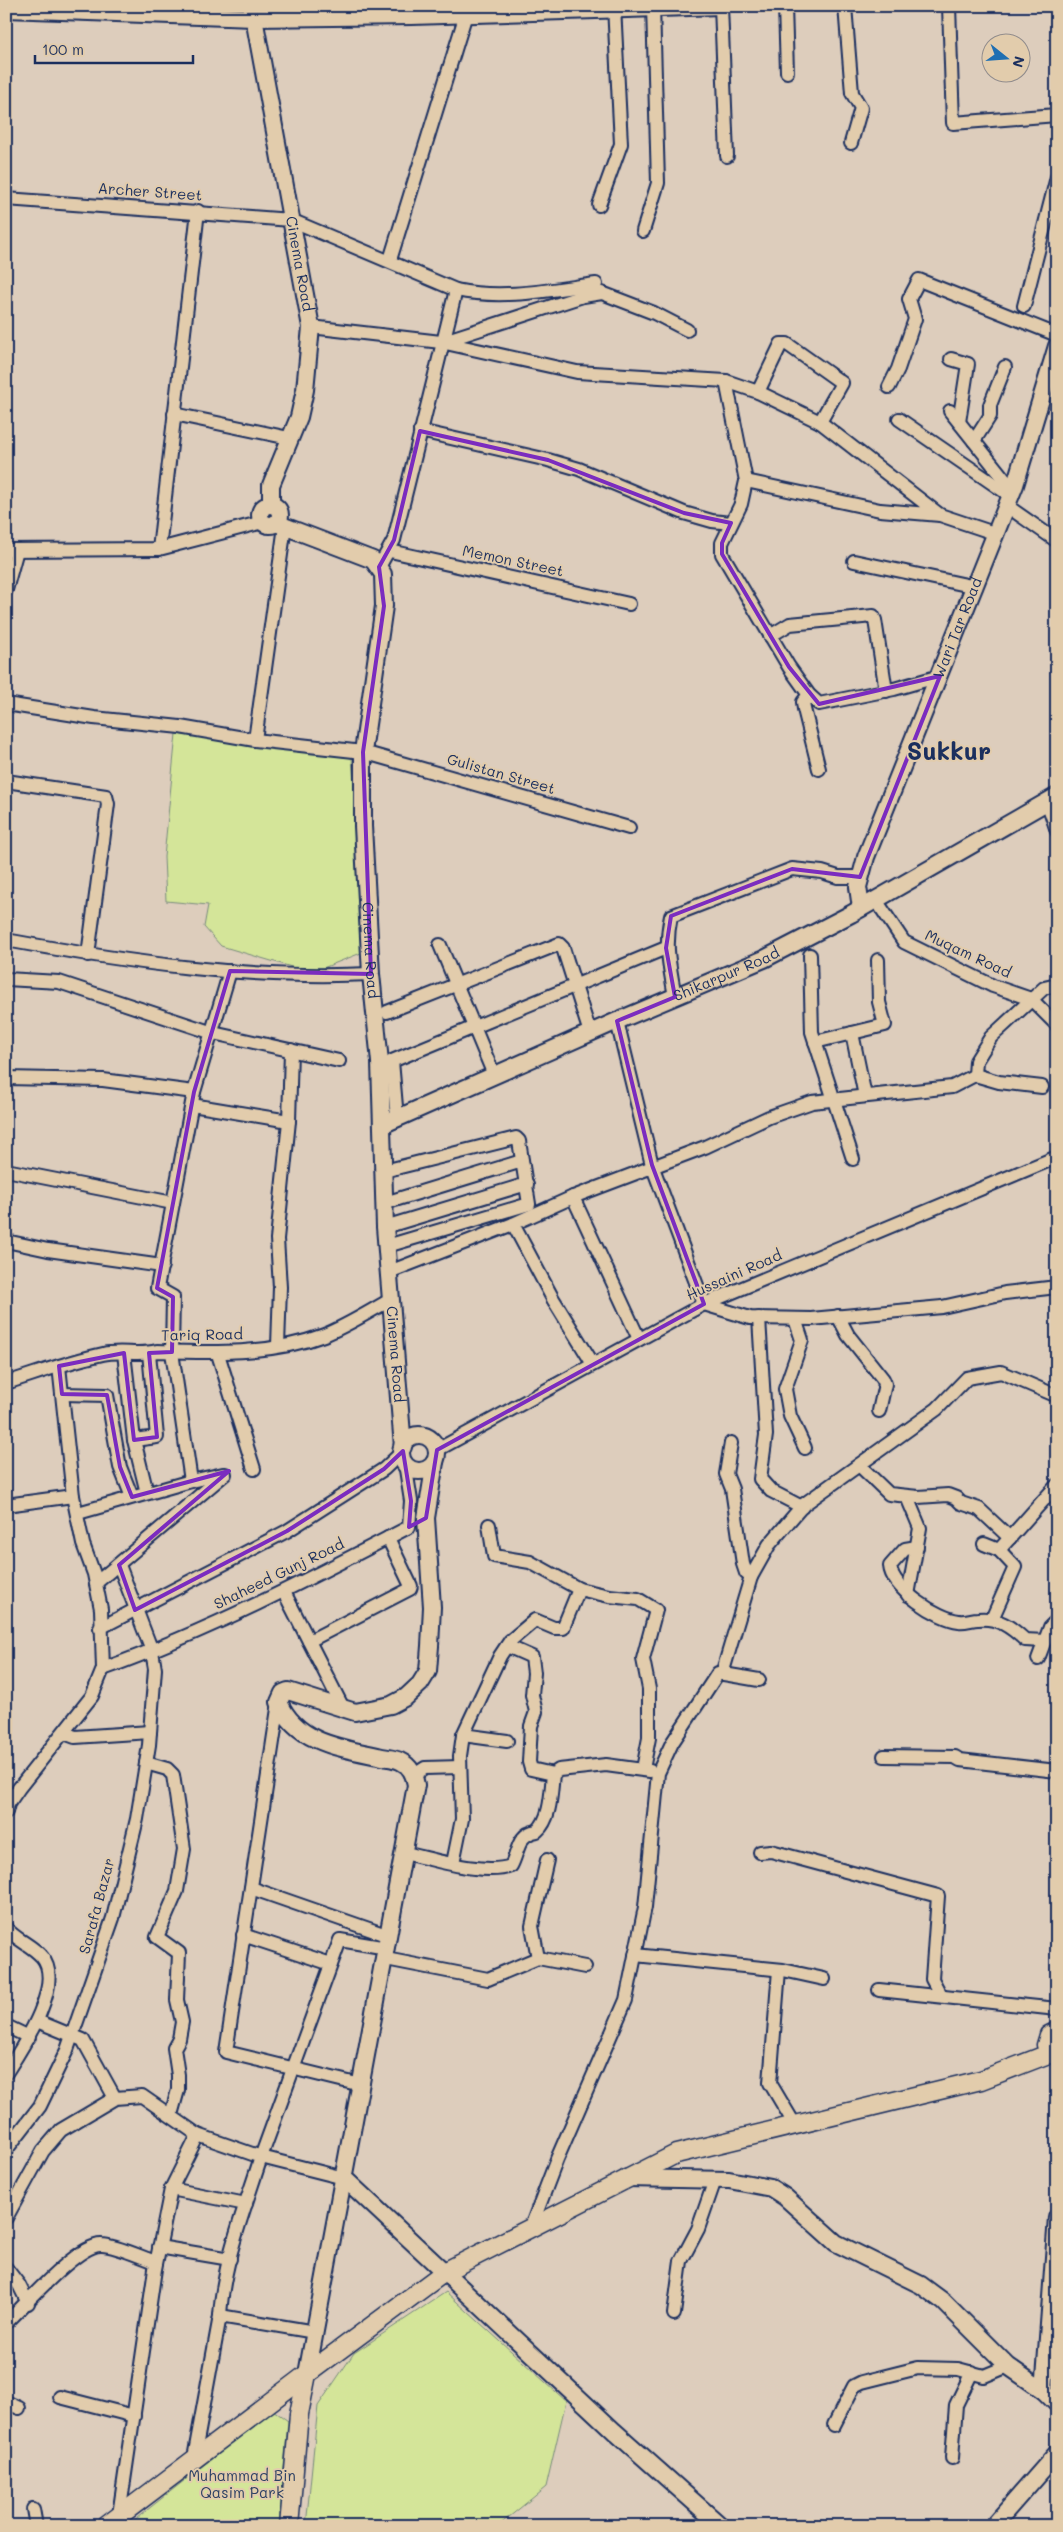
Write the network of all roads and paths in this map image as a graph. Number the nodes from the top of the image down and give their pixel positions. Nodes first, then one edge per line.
1 (721, 6) edge
2 (786, 6) edge
3 (845, 6) edge
4 (949, 6) edge
5 (614, 8) edge
6 (652, 8) edge
7 (7, 9) edge
8 (413, 11) edge
9 (193, 12) edge
10 (301, 12) edge
11 (355, 12) edge
12 (466, 14) junction
13 (254, 18) junction
14 (787, 72) dead end
15 (1057, 115) edge
16 (851, 143) dead end
17 (727, 156) dead end
18 (1057, 178) edge
19 (6, 199) edge
20 (599, 205) dead end
21 (198, 211) junction
22 (291, 220) junction
23 (643, 231) dead end
24 (390, 260) junction
25 (596, 284) dead end
26 (456, 290) junction
27 (1024, 306) dead end
28 (311, 327) junction
29 (687, 330) dead end
30 (1057, 334) edge
31 (442, 342) junction
32 (1057, 346) edge
33 (951, 359) dead end
34 (1005, 367) dead end
35 (726, 381) junction
36 (889, 386) dead end
37 (758, 392) junction
38 (950, 410) dead end
39 (174, 414) junction
40 (899, 419) dead end
41 (820, 422) junction
42 (959, 422) junction
43 (420, 431) junction
44 (290, 438) junction
45 (974, 441) junction
46 (746, 481) junction
47 (1011, 498) junction
48 (940, 514) junction
49 (274, 523) junction
50 (731, 523) junction
51 (997, 534) junction
52 (1057, 541) edge
53 (159, 549) junction
54 (12, 550) edge
55 (390, 551) junction
56 (854, 561) dead end
57 (379, 567) junction
58 (976, 587) junction
59 (6, 590) edge
60 (629, 604) dead end
61 (770, 636) junction
62 (940, 676) junction
63 (886, 691) junction
64 (809, 695) junction
65 (6, 704) edge
66 (255, 740) junction
67 (363, 752) junction
68 (819, 769) dead end
69 (6, 781) edge
70 (1052, 799) edge
71 (630, 828) dead end
72 (1057, 831) edge
73 (860, 877) junction
74 (876, 900) junction
75 (861, 908) junction
76 (6, 940) edge
77 (440, 945) dead end
78 (666, 948) junction
79 (88, 955) junction
80 (810, 955) dead end
81 (878, 960) dead end
82 (230, 971) junction
83 (371, 974) junction
84 (6, 979) edge
85 (456, 984) junction
86 (575, 986) junction
87 (1057, 986) edge
88 (675, 997) junction
89 (1032, 999) junction
90 (387, 1012) dead end
91 (617, 1021) junction
92 (1057, 1025) edge
93 (474, 1027) junction
94 (213, 1033) junction
95 (590, 1033) junction
96 (852, 1033) junction
97 (815, 1042) junction
98 (291, 1050) junction
99 (340, 1061) dead end
100 (975, 1075) junction
101 (494, 1076) junction
102 (6, 1078) edge
103 (1042, 1087) dead end
104 (865, 1096) junction
105 (193, 1099) junction
106 (834, 1099) junction
107 (289, 1121) junction
108 (390, 1121) junction
109 (1057, 1157) edge
110 (853, 1159) dead end
111 (522, 1161) junction
112 (652, 1165) junction
113 (6, 1170) edge
114 (384, 1171) junction
115 (527, 1184) junction
116 (573, 1197) junction
117 (173, 1202) junction
118 (385, 1203) junction
119 (513, 1224) junction
120 (385, 1227) junction
121 (6, 1241) edge
122 (387, 1246) junction
123 (162, 1266) junction
124 (389, 1272) junction
125 (1057, 1287) edge
126 (392, 1299) junction
127 (704, 1304) junction
128 (838, 1316) junction
129 (760, 1318) junction
130 (795, 1319) junction
131 (639, 1339) junction
132 (278, 1346) junction
133 (172, 1352) junction
134 (124, 1353) junction
135 (149, 1353) junction
136 (218, 1354) junction
137 (593, 1364) junction
138 (59, 1366) junction
139 (6, 1383) edge
140 (62, 1394) junction
141 (1057, 1396) edge
142 (879, 1411) dead end
143 (134, 1440) junction
144 (730, 1443) dead end
145 (805, 1448) dead end
146 (403, 1454) junction
147 (436, 1456) junction
148 (859, 1465) junction
149 (254, 1469) dead end
150 (191, 1481) junction
151 (1057, 1485) edge
152 (147, 1493) junction
153 (73, 1496) junction
154 (132, 1497) junction
155 (907, 1497) junction
156 (6, 1505) edge
157 (802, 1507) junction
158 (78, 1513) junction
159 (426, 1518) junction
160 (489, 1525) dead end
161 (409, 1527) junction
162 (388, 1538) junction
163 (1010, 1538) junction
164 (984, 1544) dead end
165 (916, 1547) junction
166 (999, 1550) junction
167 (119, 1565) junction
168 (751, 1577) junction
169 (96, 1583) junction
170 (579, 1589) junction
171 (284, 1592) junction
172 (908, 1595) junction
173 (135, 1610) junction
174 (992, 1619) junction
175 (1057, 1620) edge
176 (100, 1628) junction
177 (309, 1641) junction
178 (1045, 1641) junction
179 (507, 1646) junction
180 (152, 1652) junction
181 (1038, 1659) dead end
182 (103, 1670) junction
183 (722, 1674) junction
184 (759, 1680) dead end
185 (279, 1702) junction
186 (344, 1708) junction
187 (150, 1732) junction
188 (64, 1733) junction
189 (463, 1735) junction
190 (507, 1740) dead end
191 (884, 1756) dead end
192 (146, 1764) junction
193 (460, 1767) junction
194 (643, 1768) junction
195 (1057, 1771) edge
196 (658, 1773) junction
197 (414, 1774) junction
198 (553, 1774) junction
199 (7, 1807) edge
200 (760, 1852) dead end
201 (404, 1853) junction
202 (546, 1860) dead end
203 (453, 1864) junction
204 (250, 1888) junction
205 (6, 1928) edge
206 (243, 1935) junction
207 (387, 1947) junction
208 (635, 1955) junction
209 (538, 1958) junction
210 (331, 1964) junction
211 (585, 1967) dead end
212 (779, 1970) junction
213 (824, 1979) dead end
214 (879, 1990) dead end
215 (941, 1996) junction
216 (1057, 2009) edge
217 (36, 2021) junction
218 (6, 2026) edge
219 (1057, 2030) edge
220 (72, 2035) junction
221 (29, 2037) junction
222 (1054, 2054) edge
223 (294, 2067) junction
224 (6, 2073) edge
225 (361, 2085) junction
226 (115, 2098) junction
227 (170, 2115) junction
228 (795, 2125) junction
229 (198, 2135) junction
230 (6, 2150) edge
231 (261, 2157) junction
232 (344, 2178) junction
233 (627, 2178) junction
234 (715, 2180) junction
235 (170, 2189) junction
236 (246, 2204) junction
237 (1057, 2217) edge
238 (6, 2218) edge
239 (531, 2227) junction
240 (159, 2247) junction
241 (230, 2259) junction
242 (156, 2262) junction
243 (6, 2268) edge
244 (446, 2271) junction
245 (28, 2303) junction
246 (674, 2314) dead end
247 (220, 2316) junction
248 (8, 2321) dead end
249 (315, 2332) junction
250 (1008, 2366) junction
251 (972, 2372) junction
252 (307, 2374) junction
253 (1044, 2391) junction
254 (60, 2397) dead end
255 (6, 2402) edge
256 (1057, 2404) edge
257 (19, 2408) dead end
258 (134, 2416) junction
259 (834, 2426) dead end
260 (1057, 2453) edge
261 (194, 2458) junction
262 (952, 2458) dead end
263 (33, 2509) dead end
264 (113, 2520) edge
265 (36, 2526) edge
266 (289, 2526) edge
267 (721, 2526) edge
268 (992, 2526) edge

1 - 6 street
1 - 17 street
2 - 14 street
3 - 16 street
4 - 15 street
5 - 6 street
5 - 12 street
5 - 20 street
6 - 23 street
7 - 9 street
8 - 11 street
8 - 12 street
9 - 13 street
10 - 11 street
10 - 13 street
12 - 24 street
13 - 22 street, Cinema Road
18 - 27 street
19 - 21 street, Archer Street
21 - 22 street, Archer Street
21 - 39 street
22 - 24 street, Archer Street
22 - 28 street, Cinema Road
24 - 26 street, Archer Street
25 - 26 street, Archer Street
26 - 31 street
28 - 31 street
28 - 44 street, Cinema Road
29 - 31 street
30 - 36 street
31 - 35 street
31 - 43 street
32 - 47 street, Wari Tar Road
33 - 42 street
34 - 45 street
35 - 37 street
35 - 46 street
37 - 41 street
37 - 41 street
38 - 42 street
39 - 44 street
39 - 53 street
40 - 47 street
41 - 48 street
42 - 45 street
43 - 50 street
43 - 55 street
44 - 49 street, Cinema Road
45 - 47 street
46 - 48 street
46 - 50 street
47 - 51 street, Wari Tar Road
47 - 52 street
48 - 51 street
49 - 53 street
49 - 57 street
49 - 66 street
50 - 61 street
51 - 58 street, Wari Tar Road
53 - 54 street
54 - 59 street
55 - 57 street
55 - 60 street, Memon Street
56 - 58 street
57 - 67 street, Cinema Road
58 - 62 street, Wari Tar Road
61 - 63 street
61 - 64 street
62 - 63 street
62 - 73 street, Wari Tar Road
63 - 64 street
64 - 68 street
65 - 66 street, Gulistan Street
66 - 67 street, Gulistan Street
67 - 71 street, Gulistan Street
67 - 83 street, Cinema Road
69 - 79 street
70 - 72 street
70 - 74 street, Shikarpur Road
73 - 75 street, Wari Tar Road
73 - 78 street
74 - 75 street, Shikarpur Road
74 - 89 street, Muqam Road
75 - 88 street, Shikarpur Road
76 - 79 street
77 - 85 street
78 - 86 street
78 - 88 street
79 - 82 street
80 - 97 street
81 - 96 street
82 - 83 street
82 - 94 street
83 - 108 street, Cinema Road
84 - 94 street
85 - 86 street
85 - 90 street
85 - 93 street
86 - 93 street
86 - 95 street
87 - 89 street
88 - 91 street, Shikarpur Road
89 - 92 street, Muqam Road
89 - 100 street
91 - 95 street, Shikarpur Road
91 - 112 street
93 - 101 street
93 - 108 street
94 - 98 street
94 - 105 street
95 - 101 street, Shikarpur Road
96 - 97 street
96 - 104 street
97 - 106 street
98 - 99 street
98 - 107 street
100 - 103 street
100 - 104 street
101 - 108 street, Shikarpur Road
102 - 105 street
104 - 106 street
105 - 107 street
105 - 117 street
106 - 110 street
106 - 112 street
107 - 132 street
108 - 114 street, Cinema Road
109 - 127 street, Hussaini Road
111 - 114 street
111 - 115 street
111 - 118 street
112 - 116 street
112 - 127 street
113 - 117 street
114 - 118 street, Cinema Road
115 - 120 street
115 - 122 street
116 - 119 street
116 - 131 street
117 - 123 street
118 - 120 street, Cinema Road
119 - 124 street
119 - 137 street
120 - 122 street, Cinema Road
121 - 123 street
122 - 124 street, Cinema Road
123 - 133 street
124 - 126 street, Cinema Road
125 - 128 street
126 - 132 street, Tariq Road
126 - 146 street, Cinema Road
127 - 129 street
127 - 131 street, Hussaini Road
128 - 130 street
128 - 142 street
129 - 130 street
129 - 157 street
130 - 145 street
131 - 137 street, Hussaini Road
132 - 136 street, Tariq Road
133 - 135 street, Tariq Road
133 - 136 street, Tariq Road
133 - 150 street
134 - 135 street, Tariq Road
134 - 138 street, Tariq Road
134 - 143 street
135 - 143 street
136 - 149 street
137 - 147 street, Hussaini Road
138 - 139 street, Tariq Road
138 - 140 street
140 - 153 street
140 - 154 street
141 - 148 street
143 - 152 street
144 - 168 street
146 - 147 street
146 - 147 street
146 - 161 street
146 - 173 street
147 - 159 street
148 - 155 street
148 - 157 street
150 - 152 street
150 - 167 street
151 - 163 street
152 - 154 street
153 - 156 street
153 - 158 street
154 - 158 street
155 - 163 street
155 - 165 street
157 - 168 street
158 - 169 street
159 - 161 street, Shaheed Gunj Road
159 - 186 street
160 - 170 street
161 - 162 street, Shaheed Gunj Road
162 - 171 street, Shaheed Gunj Road
162 - 177 street
163 - 166 street
164 - 166 street
165 - 172 street
165 - 172 street
166 - 174 street
167 - 169 street
167 - 173 street, Sarafa Bazar
168 - 183 street
169 - 176 street
170 - 179 street
170 - 194 street
171 - 177 street
171 - 180 street, Shaheed Gunj Road
172 - 174 street
173 - 176 street
173 - 180 street, Sarafa Bazar
174 - 178 street
175 - 178 street
176 - 182 street
177 - 186 street
178 - 181 street
179 - 189 street
179 - 198 street
180 - 182 street, Shaheed Gunj Road
180 - 187 street, Sarafa Bazar
182 - 188 street
183 - 184 street
183 - 196 street
185 - 186 street
185 - 197 street
185 - 204 street
187 - 188 street
187 - 192 street, Sarafa Bazar
188 - 199 street
189 - 190 street
189 - 193 street
191 - 195 street
192 - 220 street, Sarafa Bazar
192 - 227 street
193 - 197 street
193 - 203 street
194 - 196 street
194 - 198 street
196 - 208 street
197 - 201 street
198 - 203 street
200 - 215 street
201 - 203 street
201 - 207 street
202 - 209 street
204 - 206 street
204 - 207 street
205 - 217 street
206 - 210 street
206 - 223 street
207 - 209 street
207 - 210 street
207 - 225 street
208 - 212 street
208 - 239 street
209 - 211 street
210 - 223 street
212 - 213 street
212 - 228 street
214 - 215 street
215 - 216 street
217 - 220 street
217 - 221 street
218 - 221 street
219 - 222 main road
220 - 226 street
220 - 230 street, Sarafa Bazar
221 - 224 street
222 - 228 main road
223 - 225 street
223 - 231 street
225 - 232 street
226 - 227 street
226 - 238 street
227 - 229 street
228 - 233 main road
229 - 231 street
229 - 235 street
231 - 232 street
231 - 236 street
232 - 244 street
232 - 249 street
233 - 234 street
233 - 239 main road
234 - 246 street
234 - 250 street
235 - 236 street
235 - 240 street
236 - 241 street
237 - 253 street
239 - 244 main road
240 - 241 street
240 - 242 street
241 - 247 street
242 - 245 street
242 - 258 street
243 - 245 street
244 - 252 main road
244 - 267 street
245 - 248 street
247 - 249 street
247 - 261 street
249 - 252 street
250 - 251 street
250 - 253 street
251 - 259 street
251 - 262 street
252 - 261 main road
252 - 266 main road
253 - 256 street
254 - 258 street
255 - 257 street
258 - 264 street
260 - 268 street
261 - 264 main road
263 - 265 street

